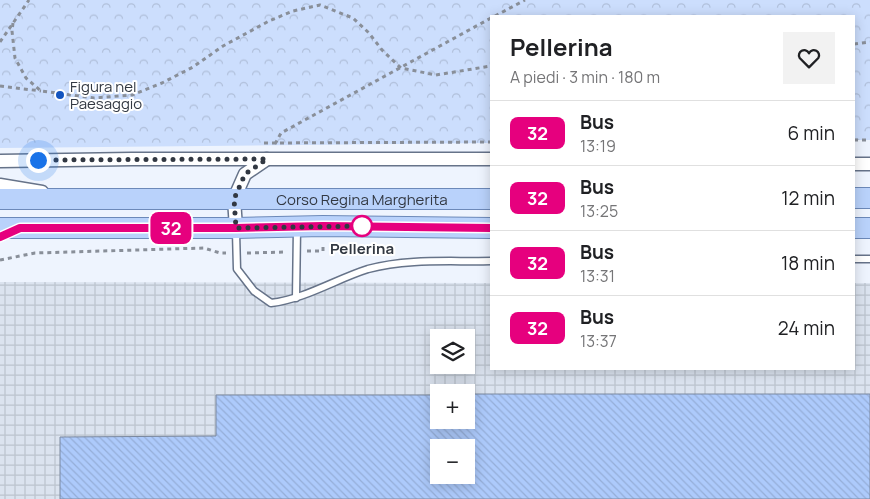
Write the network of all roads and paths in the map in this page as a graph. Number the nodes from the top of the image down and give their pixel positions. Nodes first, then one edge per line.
1 (29, 0) edge
2 (525, 0) edge
3 (497, 15) edge
4 (490, 19) edge
5 (12, 23) junction
6 (0, 42) edge
7 (870, 42) edge
8 (855, 44) edge
9 (490, 66) edge
10 (401, 68) junction
11 (0, 86) edge
12 (41, 90) junction
13 (855, 140) edge
14 (870, 140) edge
15 (274, 145) dead end
16 (267, 159) junction
17 (490, 160) edge
18 (0, 161) edge
19 (855, 164) edge
20 (870, 164) edge
21 (0, 185) edge
22 (855, 198) edge
23 (870, 198) edge
24 (0, 199) edge
25 (234, 199) junction
26 (490, 199) edge
27 (99, 200) junction
28 (297, 226) junction
29 (10, 228) edge
30 (236, 228) junction
31 (490, 228) edge
32 (855, 228) edge
33 (870, 228) edge
34 (0, 237) edge
35 (323, 251) dead end
36 (297, 252) junction
37 (237, 253) junction
38 (870, 258) edge
39 (855, 259) edge
40 (0, 260) edge
41 (490, 261) edge
42 (296, 298) junction

1 - 5 path
2 - 3 path
4 - 10 path
5 - 6 path
5 - 12 path
7 - 8 path
9 - 10 path
10 - 12 path
10 - 15 path
11 - 12 path
13 - 14 path
16 - 17 street
16 - 18 street
16 - 25 street
19 - 20 street
21 - 27 street, Corso Regina Margherita
22 - 23 main road
24 - 27 main road, Corso Regina Margherita
25 - 26 main road, Corso Regina Margherita
25 - 27 main road, Corso Regina Margherita
25 - 30 street
28 - 30 main road, Corso Regina Margherita
28 - 31 main road, Corso Regina Margherita
28 - 36 lane
29 - 30 main road, Corso Regina Margherita
29 - 34 street, Corso Regina Margherita
30 - 37 lane
32 - 33 main road
35 - 36 path
36 - 37 path
36 - 42 lane
37 - 40 path
37 - 42 lane
38 - 39 lane
41 - 42 lane

